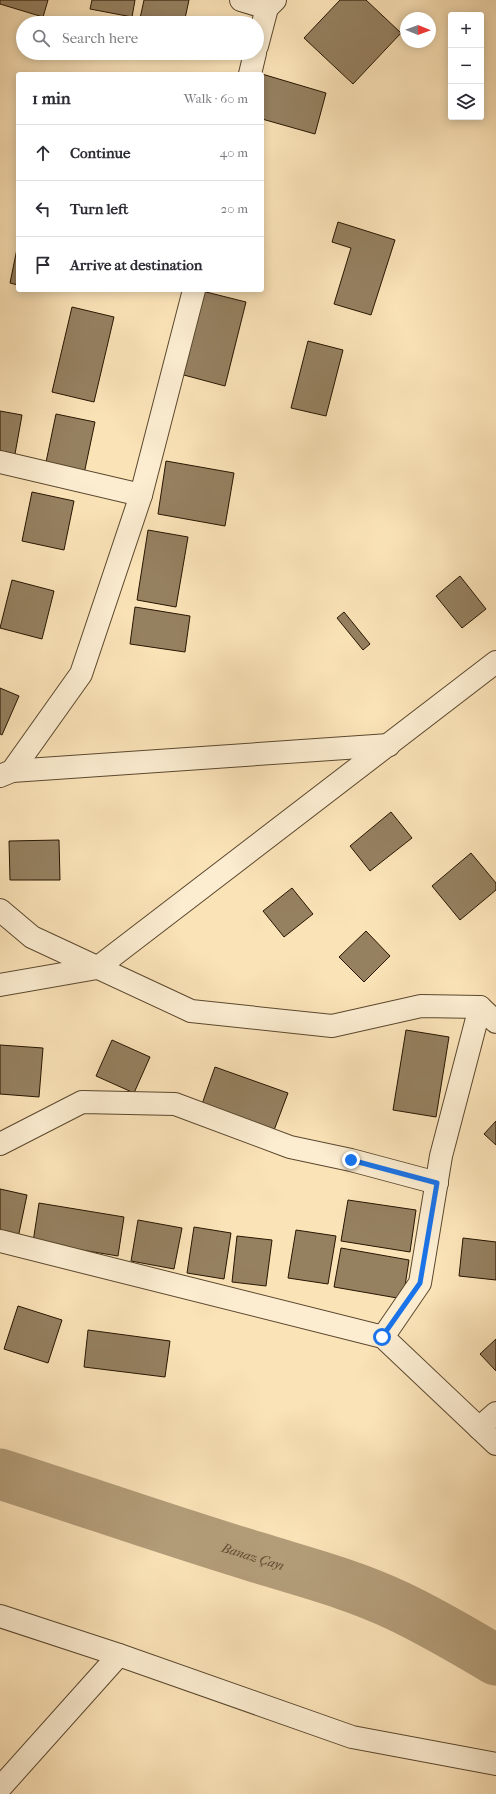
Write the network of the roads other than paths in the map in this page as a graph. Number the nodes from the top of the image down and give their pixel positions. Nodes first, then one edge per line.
1 (241, 0) edge
2 (271, 4) edge
3 (264, 25) edge
4 (253, 60) edge
5 (250, 72) edge
6 (193, 292) edge
7 (0, 462) edge
8 (141, 495) junction
9 (496, 662) edge
10 (389, 745) junction
11 (6, 773) edge
12 (0, 910) edge
13 (97, 968) junction
14 (0, 985) edge
15 (480, 1007) junction
16 (496, 1022) edge
17 (0, 1144) edge
18 (437, 1183) junction
19 (0, 1241) edge
20 (382, 1337) junction
21 (496, 1413) edge
22 (479, 1428) junction
23 (496, 1444) edge
24 (0, 1616) edge
25 (119, 1655) junction
26 (496, 1764) edge
27 (0, 1788) edge

1 - 2 street
2 - 3 street
4 - 5 street
6 - 8 street
7 - 8 street
8 - 11 street
9 - 10 street
10 - 11 street
10 - 13 street
12 - 13 street
13 - 14 street
13 - 15 street
15 - 16 street
15 - 18 street
17 - 18 street
18 - 20 street
19 - 20 street
20 - 22 street
21 - 22 street
22 - 23 street
24 - 25 street
25 - 26 street
25 - 27 street

